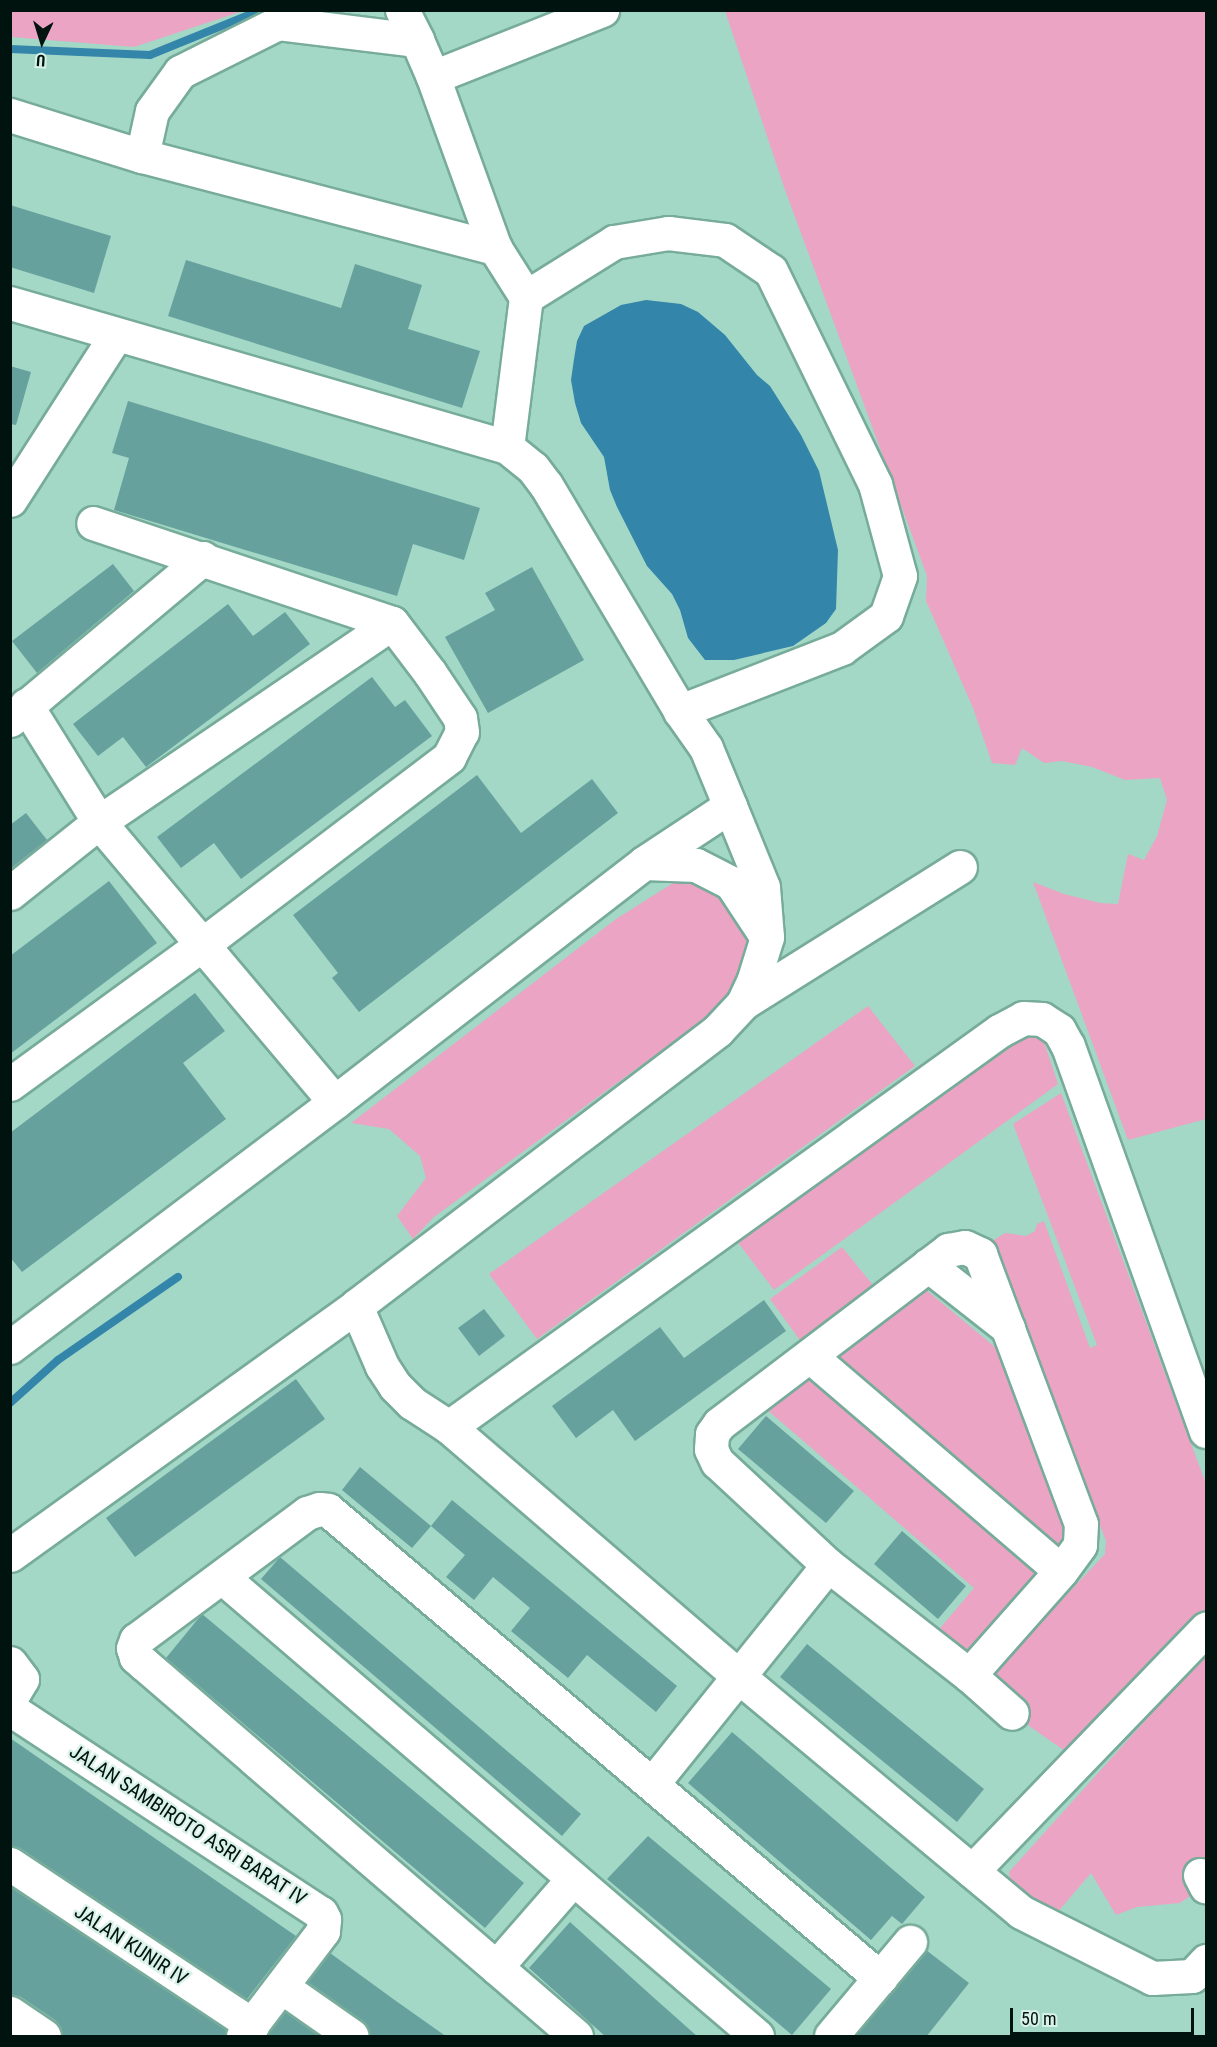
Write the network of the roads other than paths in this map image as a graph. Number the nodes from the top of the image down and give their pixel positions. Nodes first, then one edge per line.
1 (402, 10) edge
2 (602, 10) edge
3 (417, 40) junction
4 (433, 77) junction
5 (10, 115) edge
6 (142, 156) junction
7 (495, 248) junction
8 (526, 297) junction
9 (10, 303) edge
10 (116, 335) junction
11 (507, 447) junction
12 (10, 500) edge
13 (93, 523) dead end
14 (203, 558) junction
15 (392, 622) junction
16 (680, 711) junction
17 (18, 713) edge
18 (730, 806) junction
19 (99, 822) junction
20 (644, 863) junction
21 (960, 867) dead end
22 (10, 893) edge
23 (767, 937) junction
24 (203, 944) junction
25 (743, 1003) junction
26 (10, 1084) edge
27 (335, 1102) junction
28 (356, 1306) junction
29 (10, 1347) edge
30 (810, 1356) junction
31 (449, 1427) junction
32 (1206, 1431) edge
33 (10, 1555) edge
34 (828, 1565) junction
35 (1061, 1571) junction
36 (222, 1577) junction
37 (1206, 1629) edge
38 (969, 1675) junction
39 (738, 1676) junction
40 (10, 1709) edge
41 (1012, 1713) dead end
42 (652, 1784) junction
43 (10, 1864) edge
44 (972, 1871) junction
45 (573, 1879) junction
46 (910, 1942) dead end
47 (1206, 1961) edge
48 (496, 1967) junction
49 (880, 1978) junction
50 (282, 1988) junction
51 (10, 2013) edge
52 (248, 2031) edge
53 (44, 2037) edge
54 (351, 2037) edge
55 (576, 2037) edge
56 (757, 2037) edge
57 (831, 2037) edge

1 - 3 street
2 - 4 street
3 - 4 street
3 - 6 street
4 - 7 street
5 - 6 street
6 - 7 street
7 - 8 street
8 - 11 street
8 - 16 street
9 - 10 street
10 - 11 street
10 - 12 street
11 - 16 street
13 - 14 street
14 - 15 street
14 - 17 street
15 - 19 street
15 - 24 street
16 - 18 street
17 - 19 street
18 - 20 street
18 - 23 street
19 - 22 street
19 - 24 street
20 - 23 street
20 - 27 street
21 - 25 street
23 - 25 street
24 - 26 street
24 - 27 street
25 - 28 street
27 - 29 street
28 - 31 street
28 - 33 street
30 - 34 street
30 - 35 street
30 - 35 street
31 - 32 street
31 - 39 street
34 - 38 street
34 - 39 street
35 - 38 street
36 - 42 street
36 - 45 street
36 - 48 street
37 - 44 street
38 - 41 street
39 - 42 street
39 - 44 street
40 - 50 street, JALAN SAMBIROTO ASRI BARAT IV
42 - 49 street
43 - 52 street, JALAN KUNIR IV
44 - 47 street
45 - 48 street
45 - 56 street
46 - 49 street
48 - 55 street
49 - 57 street
50 - 52 street
50 - 54 street
51 - 53 street

